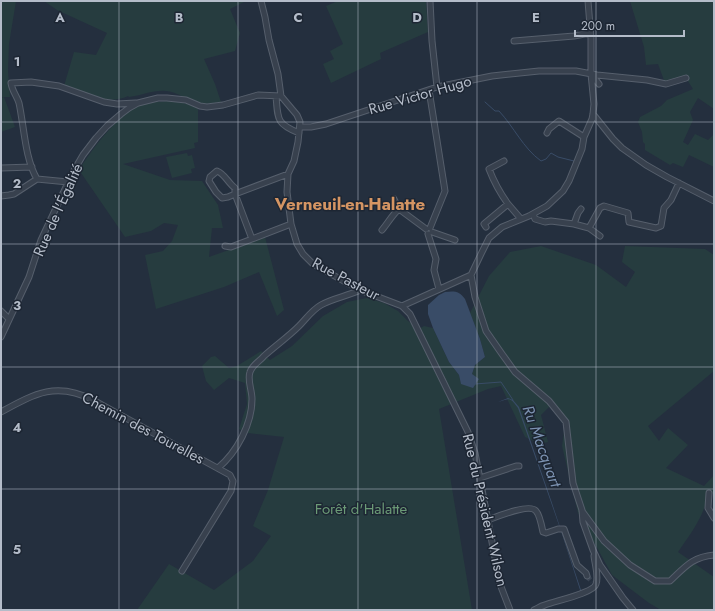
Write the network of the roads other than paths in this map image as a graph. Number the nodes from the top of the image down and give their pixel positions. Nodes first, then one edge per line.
1 (261, 1) edge
2 (430, 1) edge
3 (588, 1) edge
4 (590, 33) junction
5 (514, 42) dead end
6 (590, 74) junction
7 (686, 78) dead end
8 (599, 84) dead end
9 (437, 87) junction
10 (429, 90) junction
11 (279, 96) junction
12 (138, 103) junction
13 (593, 114) junction
14 (300, 127) junction
15 (299, 133) junction
16 (547, 133) dead end
17 (584, 137) junction
18 (504, 162) dead end
19 (32, 167) junction
20 (1, 168) edge
21 (288, 174) junction
22 (37, 179) junction
23 (68, 182) junction
24 (679, 183) junction
25 (235, 194) junction
26 (1, 196) edge
27 (394, 199) dead end
28 (714, 201) edge
29 (508, 204) junction
30 (399, 209) junction
31 (582, 209) dead end
32 (533, 214) junction
33 (521, 219) junction
34 (291, 224) junction
35 (574, 224) junction
36 (486, 227) dead end
37 (589, 228) junction
38 (382, 230) dead end
39 (429, 231) junction
40 (600, 236) dead end
41 (252, 239) junction
42 (455, 240) dead end
43 (225, 246) dead end
44 (471, 275) junction
45 (439, 289) junction
46 (360, 290) junction
47 (402, 306) junction
48 (1, 311) edge
49 (9, 319) junction
50 (1, 337) edge
51 (1, 412) edge
52 (519, 466) dead end
53 (218, 468) junction
54 (480, 478) junction
55 (709, 494) dead end
56 (582, 510) junction
57 (714, 518) edge
58 (488, 520) junction
59 (593, 550) junction
60 (714, 555) edge
61 (182, 571) dead end
62 (588, 576) tunnel mouth
63 (510, 610) edge
64 (534, 610) edge
65 (634, 610) edge

1 - 11 street
2 - 9 street
3 - 4 street
4 - 5 street
4 - 6 street
6 - 7 street, Rue Victor Hugo
6 - 8 street
6 - 9 street, Rue Victor Hugo
6 - 13 street
9 - 10 street, Rue Victor Hugo
10 - 14 street, Rue Victor Hugo
10 - 39 street
11 - 12 street, Rue de l'Égalité
11 - 14 street
11 - 15 street
12 - 19 street
12 - 23 street, Rue de l'Égalité
13 - 17 street
13 - 24 street
14 - 15 street, Rue Pasteur
15 - 21 street, Rue Pasteur
16 - 17 street
17 - 32 street
18 - 29 street
19 - 20 street
19 - 22 street
21 - 25 street
21 - 34 street, Rue Pasteur
22 - 23 street
22 - 26 street
23 - 49 street, Rue de l'Égalité
24 - 28 street
24 - 37 street
25 - 25 street
25 - 41 street
27 - 30 street
29 - 33 street
29 - 36 street
30 - 38 street
30 - 39 street
31 - 35 street
32 - 33 street
32 - 35 street
33 - 44 street
34 - 41 street
34 - 46 street, Rue Pasteur
35 - 37 street
37 - 40 street
39 - 42 street
39 - 45 street
41 - 43 street
44 - 45 street
44 - 56 street
45 - 47 street
46 - 47 street, Rue Pasteur
46 - 53 street
47 - 54 street, Rue du Président Wilson
48 - 49 street
49 - 50 street, Rue de l'Égalité
51 - 53 street, Chemin des Tourelles
52 - 54 street
53 - 61 street, Chemin des Tourelles
54 - 58 street, Rue du Président Wilson
55 - 57 street
56 - 59 street
56 - 60 street
58 - 62 street
58 - 63 street, Rue du Président Wilson
59 - 64 street
59 - 65 street

